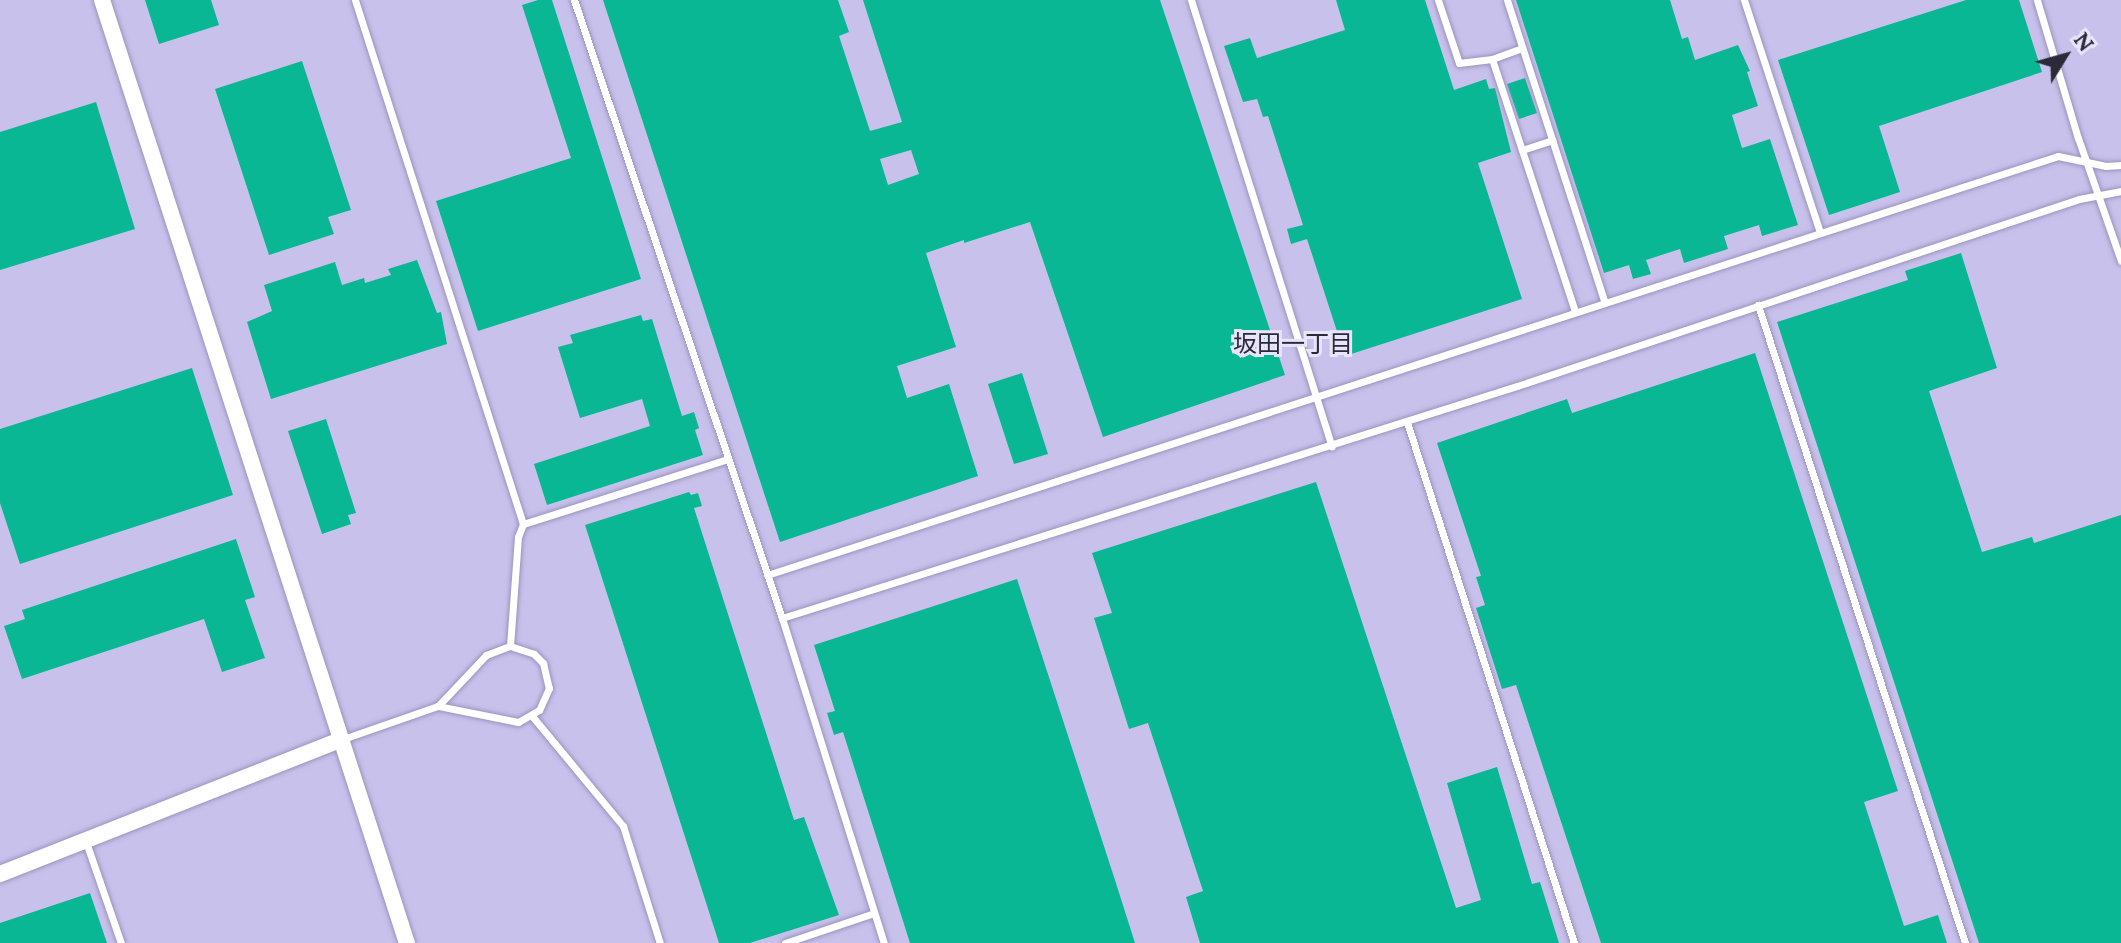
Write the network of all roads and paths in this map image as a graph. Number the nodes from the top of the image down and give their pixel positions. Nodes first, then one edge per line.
1 (102, 0) edge
2 (355, 0) edge
3 (574, 0) edge
4 (1191, 0) edge
5 (1438, 0) edge
6 (1507, 0) edge
7 (1744, 0) edge
8 (2037, 0) edge
9 (1522, 48) junction
10 (1492, 59) junction
11 (1552, 140) junction
12 (1522, 150) junction
13 (2085, 160) junction
14 (2121, 165) edge
15 (2121, 191) edge
16 (2099, 196) junction
17 (1820, 233) junction
18 (2121, 261) edge
19 (1605, 303) junction
20 (1758, 305) junction
21 (1575, 312) junction
22 (1317, 396) junction
23 (1407, 422) junction
24 (1332, 446) junction
25 (728, 459) junction
26 (523, 524) junction
27 (767, 575) junction
28 (782, 618) junction
29 (510, 646) junction
30 (438, 706) junction
31 (532, 716) junction
32 (341, 740) junction
33 (86, 840) junction
34 (0, 874) edge
35 (874, 913) junction
36 (121, 943) edge
37 (407, 943) edge
38 (660, 943) edge
39 (785, 943) edge
40 (884, 943) edge
41 (1574, 943) edge
42 (1965, 943) edge

1 - 32 street
2 - 26 lane
3 - 25 lane
4 - 22 lane
5 - 10 lane
6 - 9 lane
7 - 17 lane
8 - 13 lane
9 - 10 lane
9 - 11 lane
10 - 12 lane
11 - 12 lane
11 - 19 lane
12 - 21 lane
13 - 14 lane
13 - 16 lane
13 - 17 lane
15 - 16 lane
16 - 18 lane
16 - 20 lane
17 - 19 lane
19 - 21 lane
20 - 23 lane
20 - 42 lane
21 - 22 lane
22 - 24 lane
22 - 27 lane
23 - 24 lane
23 - 41 lane
24 - 28 lane
25 - 26 lane
25 - 27 lane
26 - 29 lane
27 - 28 lane
28 - 35 lane
29 - 30 lane
29 - 31 lane
30 - 31 lane
30 - 32 lane
31 - 38 lane
32 - 33 street
32 - 37 street
33 - 34 street
33 - 36 lane
35 - 39 lane
35 - 40 lane

